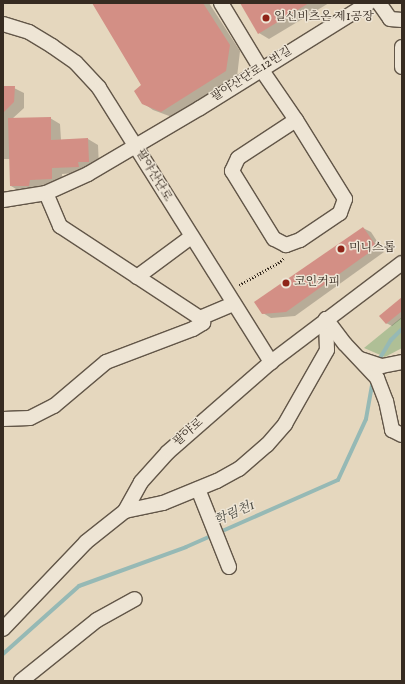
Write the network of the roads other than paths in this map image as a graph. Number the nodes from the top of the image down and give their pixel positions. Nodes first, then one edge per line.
1 (221, 3) edge
2 (369, 3) edge
3 (379, 3) edge
4 (402, 20) edge
5 (3, 24) edge
6 (402, 47) edge
7 (402, 67) edge
8 (262, 69) junction
9 (296, 120) junction
10 (135, 146) junction
11 (46, 193) junction
12 (3, 200) edge
13 (191, 238) junction
14 (402, 263) edge
15 (137, 277) junction
16 (233, 304) junction
17 (200, 318) junction
18 (326, 319) junction
19 (271, 362) junction
20 (402, 362) edge
21 (380, 372) junction
22 (3, 419) edge
23 (402, 435) edge
24 (198, 489) junction
25 (125, 511) junction
26 (227, 561) dead end
27 (135, 599) dead end
28 (3, 629) edge
29 (21, 681) edge

1 - 8 street
2 - 8 street, 팔야산단로12번길
3 - 4 street
5 - 10 street, 팔야산단로
6 - 7 street
8 - 9 street
8 - 10 street, 팔야산단로12번길
9 - 9 street
10 - 11 street, 팔야산단로12번길
10 - 13 street, 팔야산단로
11 - 12 street, 팔야산단로12번길
11 - 15 street
13 - 15 street
13 - 16 street, 팔야산단로
14 - 18 street, 팔야로
15 - 17 street
16 - 17 street
16 - 19 street, 팔야산단로
17 - 22 street
18 - 19 street, 팔야로
18 - 21 street
18 - 24 street
19 - 25 street, 팔야로
20 - 21 street
21 - 23 street
24 - 25 street
24 - 26 street
25 - 28 street, 팔야로
27 - 29 street

